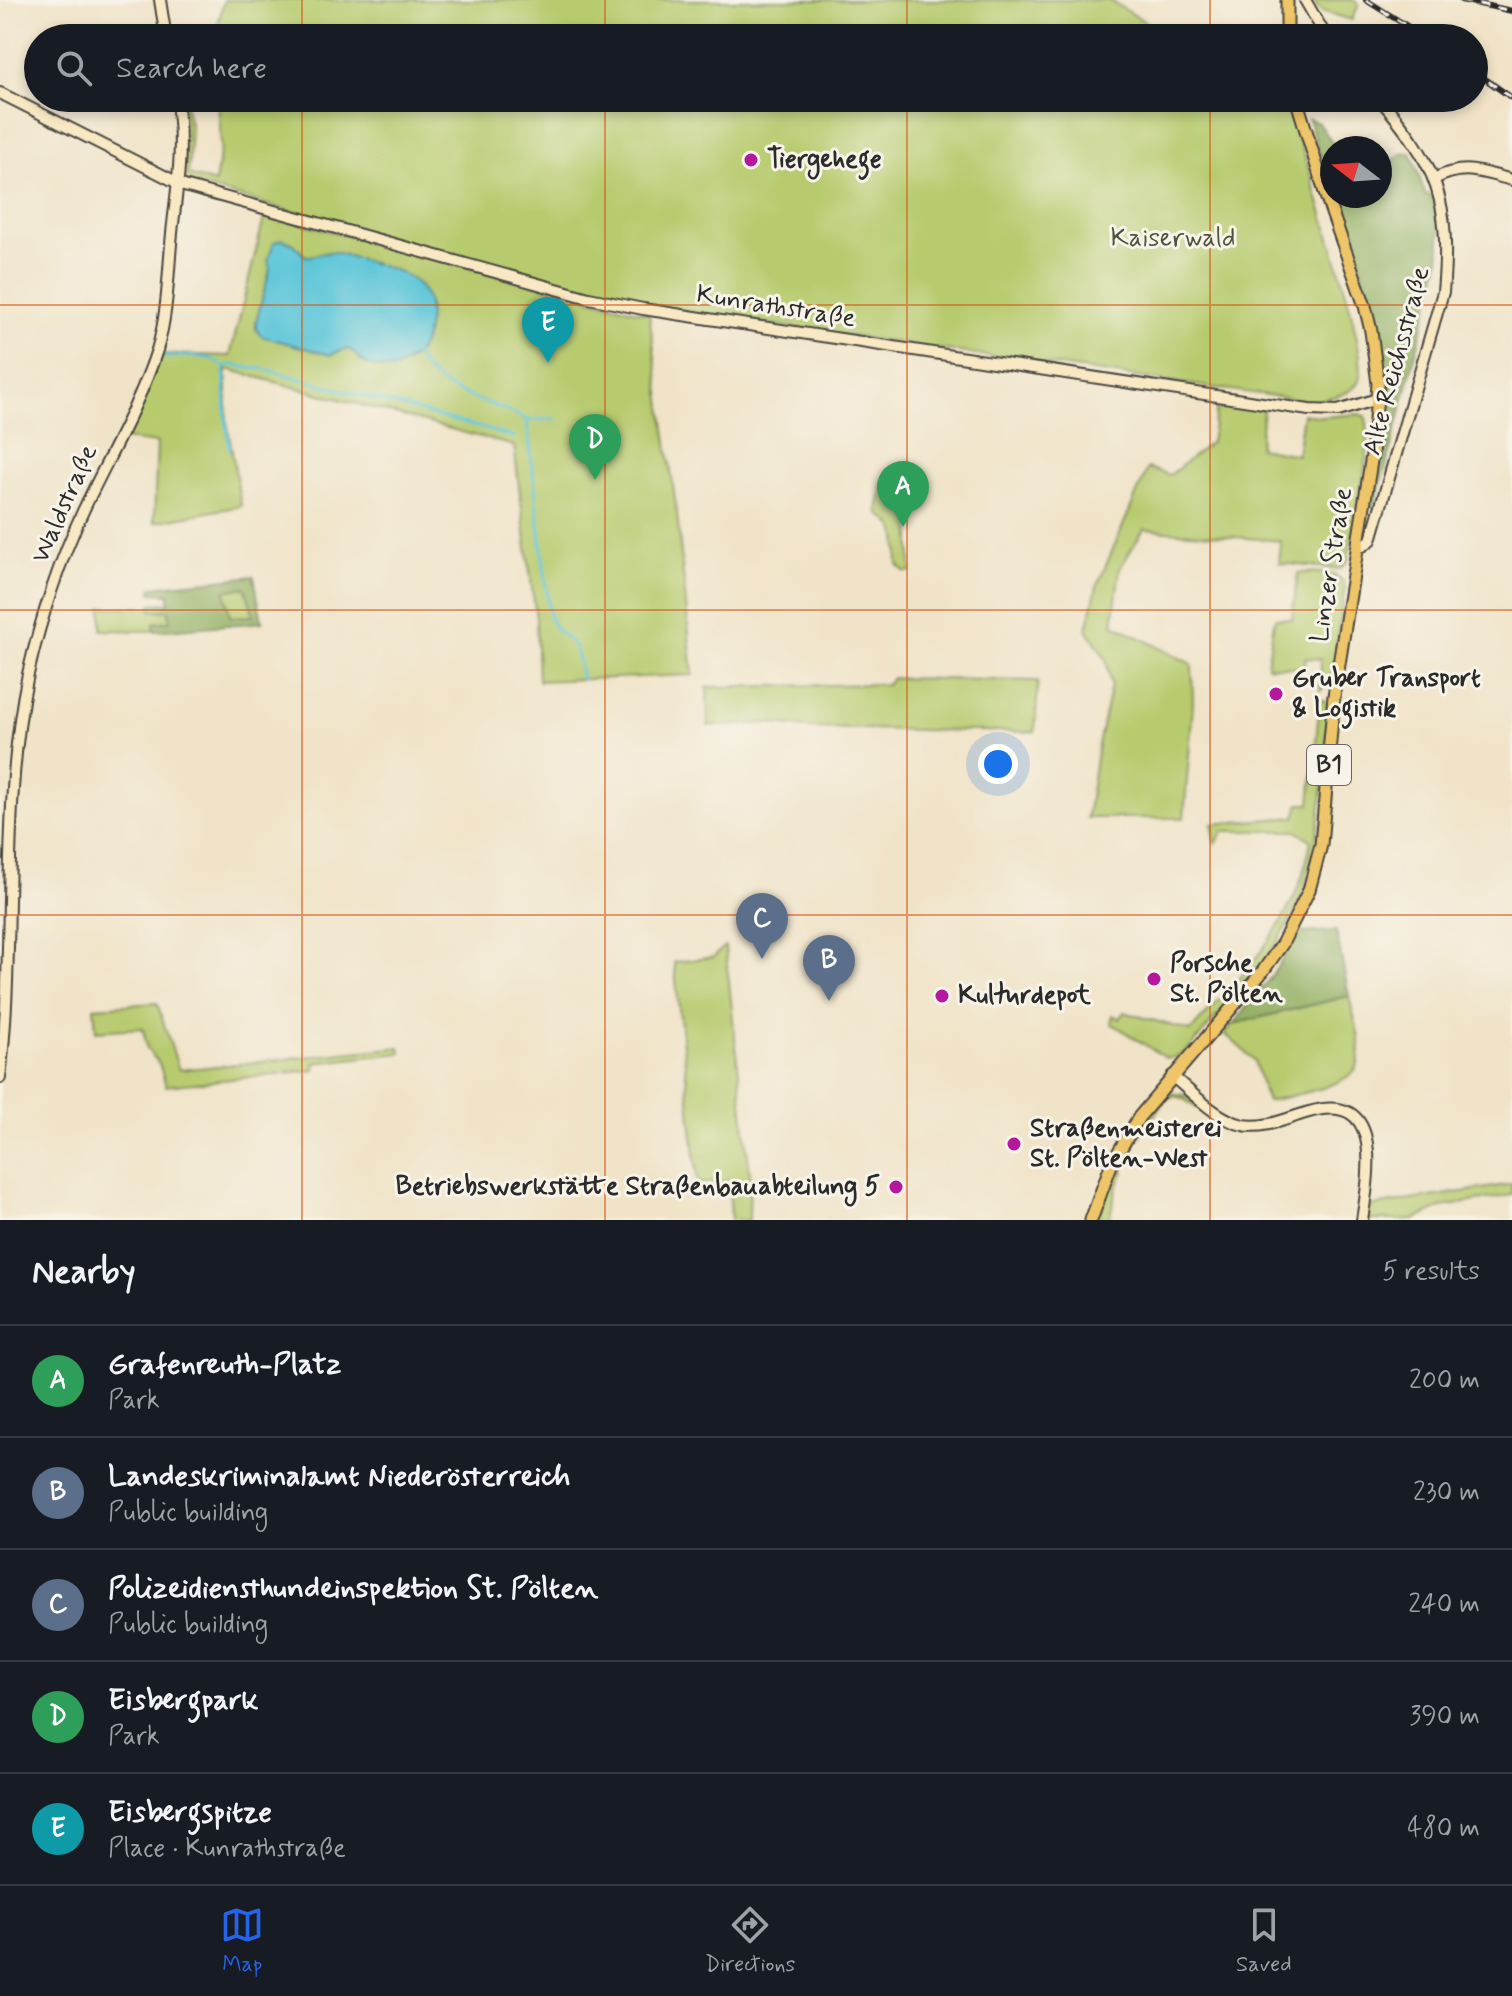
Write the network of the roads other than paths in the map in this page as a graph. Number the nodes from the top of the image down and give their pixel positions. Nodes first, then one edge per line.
1 (160, 0) edge
2 (1287, 0) edge
3 (1305, 0) edge
4 (164, 24) edge
5 (1287, 24) edge
6 (1319, 24) edge
7 (0, 93) edge
8 (24, 105) edge
9 (37, 112) edge
10 (179, 112) edge
11 (1300, 112) edge
12 (1390, 112) edge
13 (1434, 179) junction
14 (1512, 180) edge
15 (178, 184) junction
16 (1377, 399) junction
17 (1358, 545) junction
18 (1172, 1076) junction
19 (0, 1078) edge
20 (1091, 1220) edge
21 (1362, 1220) edge

1 - 4 street
2 - 5 main road
3 - 6 street
7 - 8 street, Kunrathstraße
9 - 15 street, Kunrathstraße
10 - 15 street, Waldstraße
11 - 16 main road, Linzer Straße / B1
12 - 13 street, Alte Reichsstraße
13 - 14 street
13 - 17 street, Alte Reichsstraße
15 - 16 street, Kunrathstraße
15 - 19 street, Waldstraße
16 - 17 main road, Linzer Straße / B1
17 - 18 main road, Linzer Straße / B1
18 - 20 main road, Linzer Straße / B1
18 - 21 street

